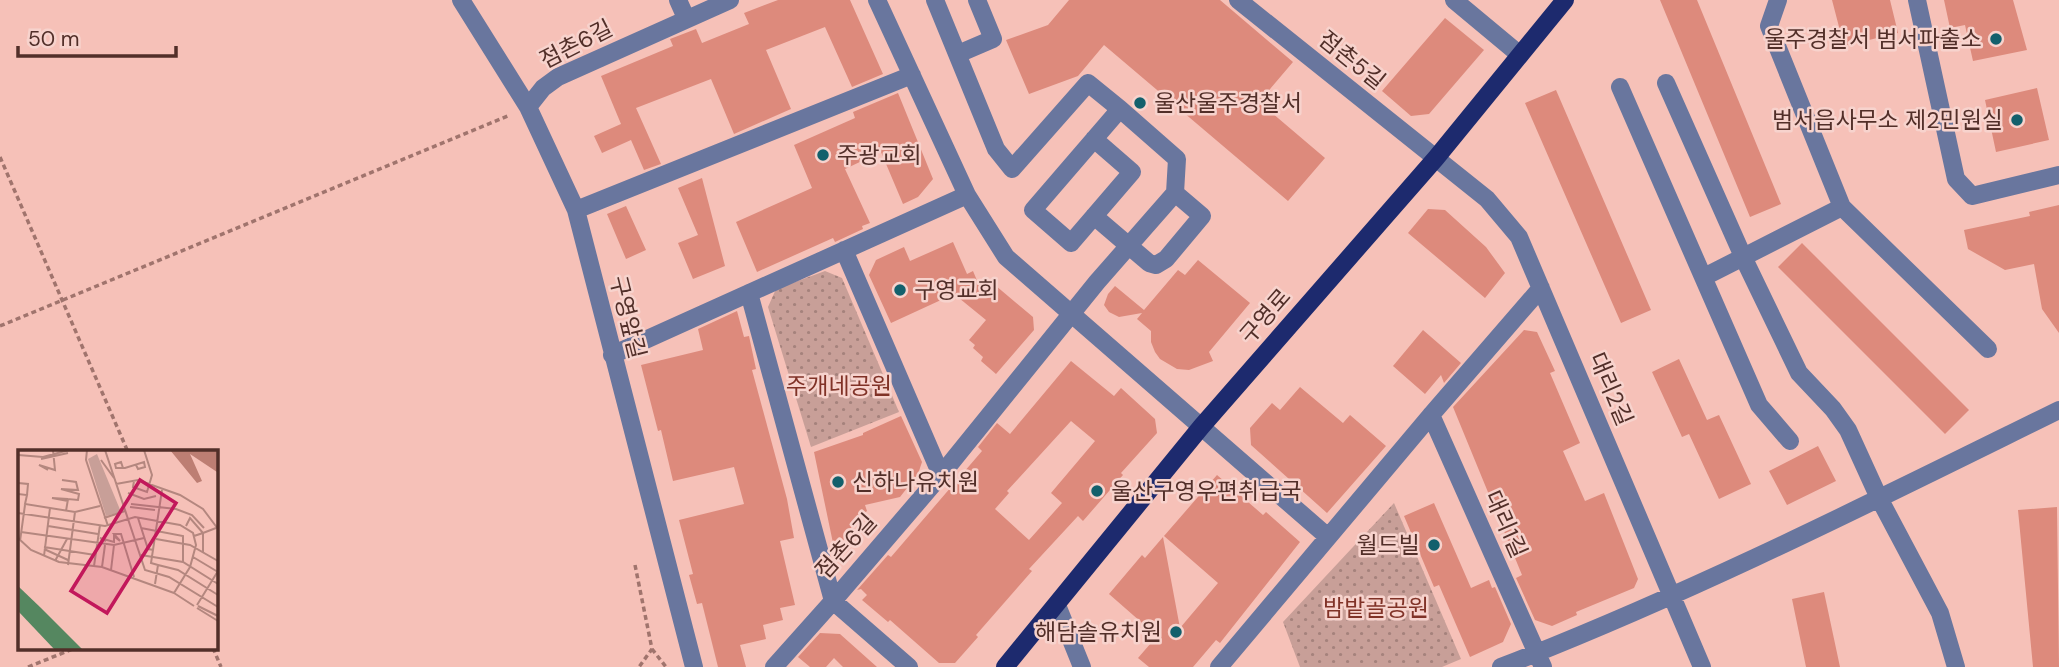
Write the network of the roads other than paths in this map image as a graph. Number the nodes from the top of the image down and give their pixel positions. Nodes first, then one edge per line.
1 (461, 0) edge
2 (678, 0) edge
3 (730, 0) edge
4 (877, 0) edge
5 (935, 0) edge
6 (977, 0) edge
7 (1238, 0) edge
8 (1454, 0) edge
9 (1565, 0) edge
10 (1778, 0) edge
11 (1917, 0) edge
12 (686, 18) junction
13 (958, 54) junction
14 (1520, 55) junction
15 (912, 75) junction
16 (1666, 83) dead end
17 (1620, 87) dead end
18 (528, 107) junction
19 (1120, 108) junction
20 (1094, 139) junction
21 (1436, 158) junction
22 (2059, 175) edge
23 (1175, 192) junction
24 (967, 195) junction
25 (1842, 207) junction
26 (576, 210) junction
27 (1094, 216) junction
28 (1128, 244) junction
29 (844, 250) junction
30 (1744, 258) junction
31 (1704, 277) junction
32 (1541, 288) junction
33 (749, 293) junction
34 (1070, 314) junction
35 (1988, 349) dead end
36 (612, 355) junction
37 (2059, 410) edge
38 (1431, 415) junction
39 (1201, 427) junction
40 (1790, 441) dead end
41 (941, 475) junction
42 (1879, 498) junction
43 (1328, 537) junction
44 (1672, 594) junction
45 (833, 601) junction
46 (1057, 605) junction
47 (1540, 660) edge
48 (694, 667) edge
49 (774, 667) edge
50 (909, 667) edge
51 (1004, 667) edge
52 (1082, 667) edge
53 (1219, 667) edge
54 (1501, 667) edge
55 (1702, 667) edge
56 (1956, 667) edge

1 - 18 street, 구영앞길
2 - 12 street
3 - 12 street, 점촌6길
4 - 15 street
5 - 13 street
6 - 13 street
7 - 21 street, 점촌5길
8 - 14 street
9 - 14 main road, 구영로
10 - 25 street
11 - 22 street
12 - 18 street, 점촌6길
13 - 19 street
14 - 21 main road, 구영로
15 - 24 street
15 - 26 street
16 - 30 street
17 - 31 street
18 - 26 street, 구영앞길
19 - 20 street
19 - 23 street
20 - 27 street
20 - 27 street
21 - 32 street, 대리2길
21 - 39 main road, 구영로
23 - 28 street, 점촌6길
23 - 28 street
24 - 29 street
24 - 34 street
25 - 30 street
25 - 35 street
26 - 36 street, 구영앞길
27 - 28 street
28 - 34 street, 점촌6길
29 - 33 street
29 - 41 street
30 - 31 street
30 - 42 street
31 - 40 street
32 - 38 street
32 - 44 street, 대리2길
33 - 36 street
33 - 45 street, 점촌6길
34 - 39 street
34 - 41 street, 점촌6길
36 - 48 street, 구영앞길
37 - 42 street
38 - 43 street
38 - 47 street, 대리1길
39 - 43 street
39 - 46 main road, 구영로
41 - 45 street, 점촌6길
42 - 44 street
42 - 56 street
43 - 53 street
44 - 47 street
44 - 55 street, 대리2길
45 - 49 street
45 - 50 street
46 - 51 main road, 구영로
46 - 52 street
47 - 54 street

